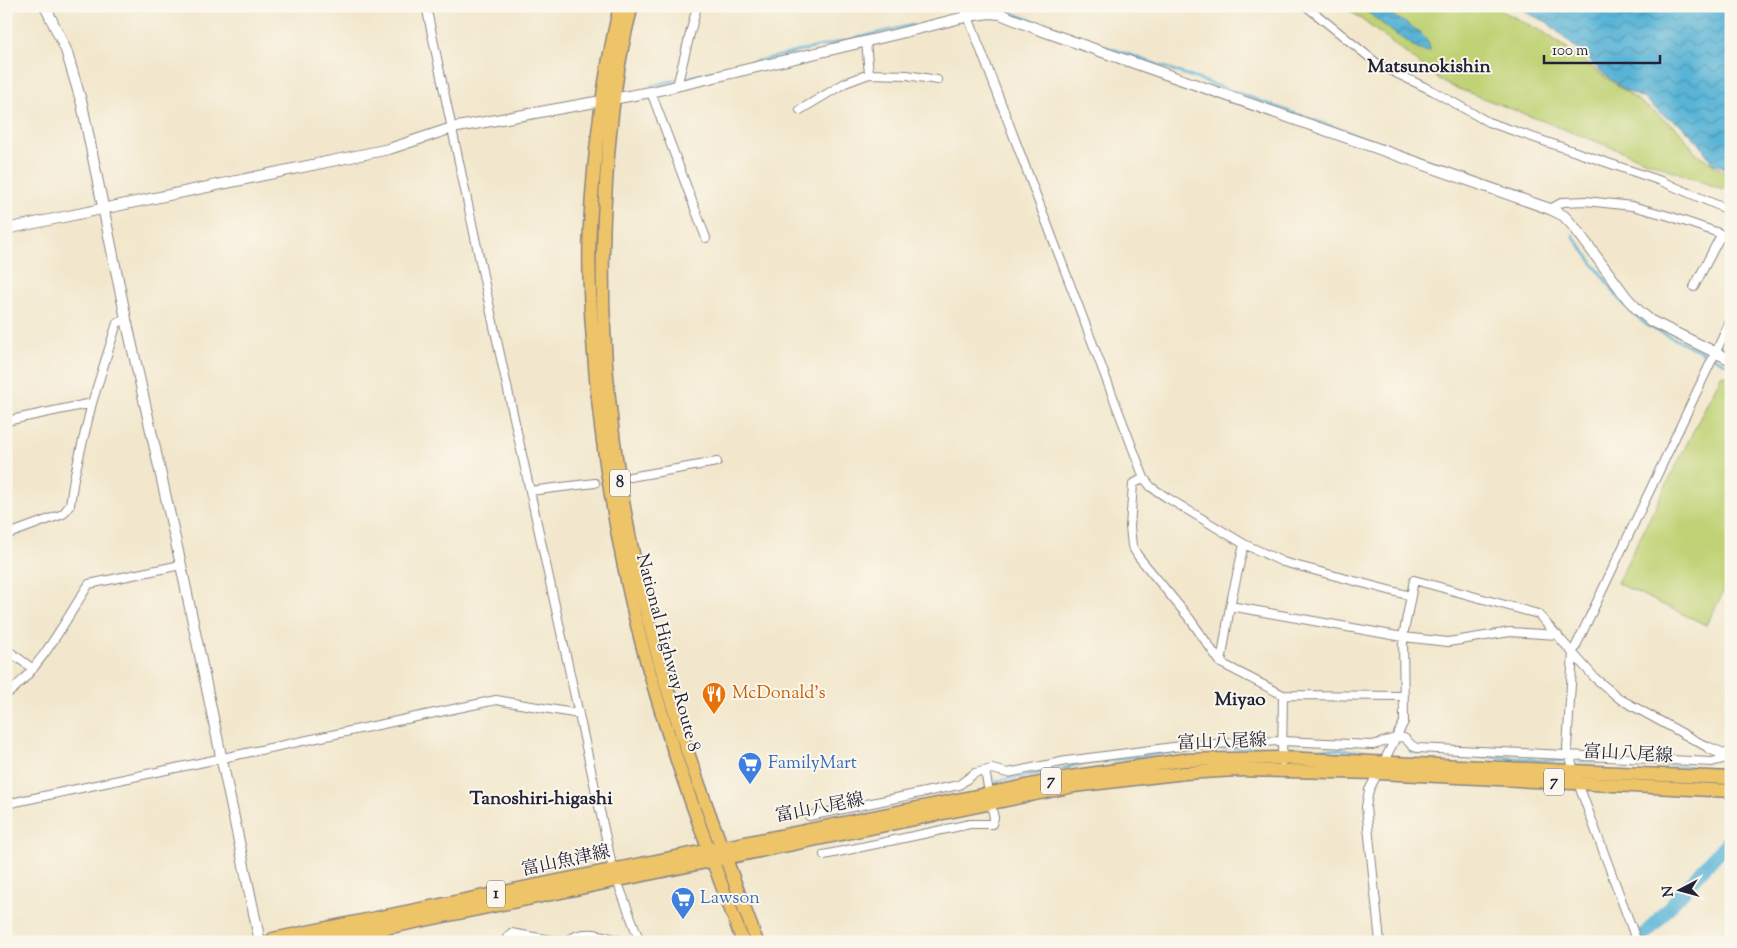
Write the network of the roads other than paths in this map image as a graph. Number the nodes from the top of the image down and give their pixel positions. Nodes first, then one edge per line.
1 (45, 6) edge
2 (426, 6) edge
3 (620, 6) edge
4 (632, 6) edge
5 (697, 6) edge
6 (1306, 6) edge
7 (966, 11) edge
8 (866, 42) junction
9 (869, 74) junction
10 (937, 80) dead end
11 (677, 86) junction
12 (650, 92) junction
13 (609, 100) junction
14 (800, 110) dead end
15 (452, 128) junction
16 (103, 209) junction
17 (1550, 210) junction
18 (1731, 211) edge
19 (6, 229) edge
20 (1721, 235) junction
21 (706, 238) dead end
22 (1731, 242) edge
23 (1694, 287) dead end
24 (1731, 316) edge
25 (126, 319) junction
26 (1715, 353) junction
27 (1731, 360) edge
28 (92, 403) junction
29 (6, 421) edge
30 (717, 462) dead end
31 (630, 477) dead end
32 (1144, 478) junction
33 (595, 483) dead end
34 (530, 491) junction
35 (6, 535) edge
36 (1244, 544) junction
37 (181, 565) junction
38 (1410, 596) junction
39 (1230, 606) junction
40 (1558, 635) junction
41 (1403, 637) junction
42 (6, 649) edge
43 (1573, 652) junction
44 (1221, 663) junction
45 (33, 669) junction
46 (6, 695) edge
47 (1283, 695) junction
48 (1404, 696) junction
49 (579, 714) junction
50 (1397, 737) junction
51 (1282, 741) junction
52 (1709, 748) joint
53 (1570, 754) junction
54 (1731, 757) edge
55 (222, 758) junction
56 (1282, 764) junction
57 (1381, 767) junction
58 (1575, 770) junction
59 (985, 771) junction
60 (1731, 778) edge
61 (1578, 783) junction
62 (1731, 791) edge
63 (990, 798) junction
64 (6, 804) edge
65 (809, 816) dead end
66 (724, 853) junction
67 (824, 855) dead end
68 (711, 856) junction
69 (615, 875) junction
70 (260, 942) edge
71 (270, 942) edge
72 (318, 942) edge
73 (504, 942) edge
74 (565, 942) edge
75 (624, 942) edge
76 (640, 942) edge
77 (743, 942) edge
78 (757, 942) edge
79 (1380, 942) edge
80 (1637, 942) edge

1 - 16 street
2 - 15 street
3 - 13 main road, National Highway Route 8 / 8
4 - 13 main road, National Highway Route 8 / 8
5 - 11 street
6 - 18 street
7 - 8 street
7 - 17 street
7 - 32 street
8 - 9 street
8 - 11 street
9 - 10 street
9 - 14 street
11 - 12 street
12 - 13 street
12 - 21 street
13 - 15 street
13 - 66 main road, National Highway Route 8 / 8
13 - 68 main road, National Highway Route 8 / 8
15 - 16 street
15 - 34 street
16 - 19 street
16 - 25 street
17 - 20 street
17 - 26 street
20 - 22 street
20 - 23 street
24 - 26 street
25 - 28 street
25 - 37 street
26 - 27 street
26 - 43 street
28 - 29 street
28 - 35 street
30 - 31 street
32 - 36 street
32 - 44 street
33 - 34 street
34 - 49 street
36 - 38 street
36 - 39 street
37 - 45 street
37 - 55 street
38 - 40 street
38 - 41 street
39 - 41 street
39 - 44 street
40 - 41 street
40 - 43 street
41 - 48 street
42 - 45 street
43 - 52 street
43 - 53 street
44 - 47 street
45 - 46 street
47 - 48 street
47 - 51 street
48 - 50 street
49 - 55 street
49 - 69 street
50 - 51 street
50 - 53 street
50 - 57 street
51 - 56 street
51 - 59 street
52 - 54 street
53 - 54 street
53 - 58 street
55 - 64 street
55 - 70 street
56 - 57 main road, 富山八尾線 / 7
56 - 63 main road, 富山八尾線 / 7
57 - 58 main road, 富山八尾線 / 7
57 - 61 main road, 富山八尾線 / 7
57 - 79 street
58 - 60 main road, 富山八尾線 / 7
58 - 61 street
59 - 63 street
59 - 65 street
61 - 62 main road, 富山八尾線 / 7
61 - 80 street
63 - 66 main road, 富山八尾線 / 7
63 - 67 street
66 - 68 main road, 富山魚津線 / 1
66 - 78 main road, National Highway Route 8 / 8
68 - 69 main road, 富山魚津線 / 1
68 - 77 main road, National Highway Route 8 / 8
69 - 71 main road, 富山魚津線 / 1
69 - 72 main road, 富山魚津線 / 1
69 - 76 street
73 - 74 street
74 - 75 street

